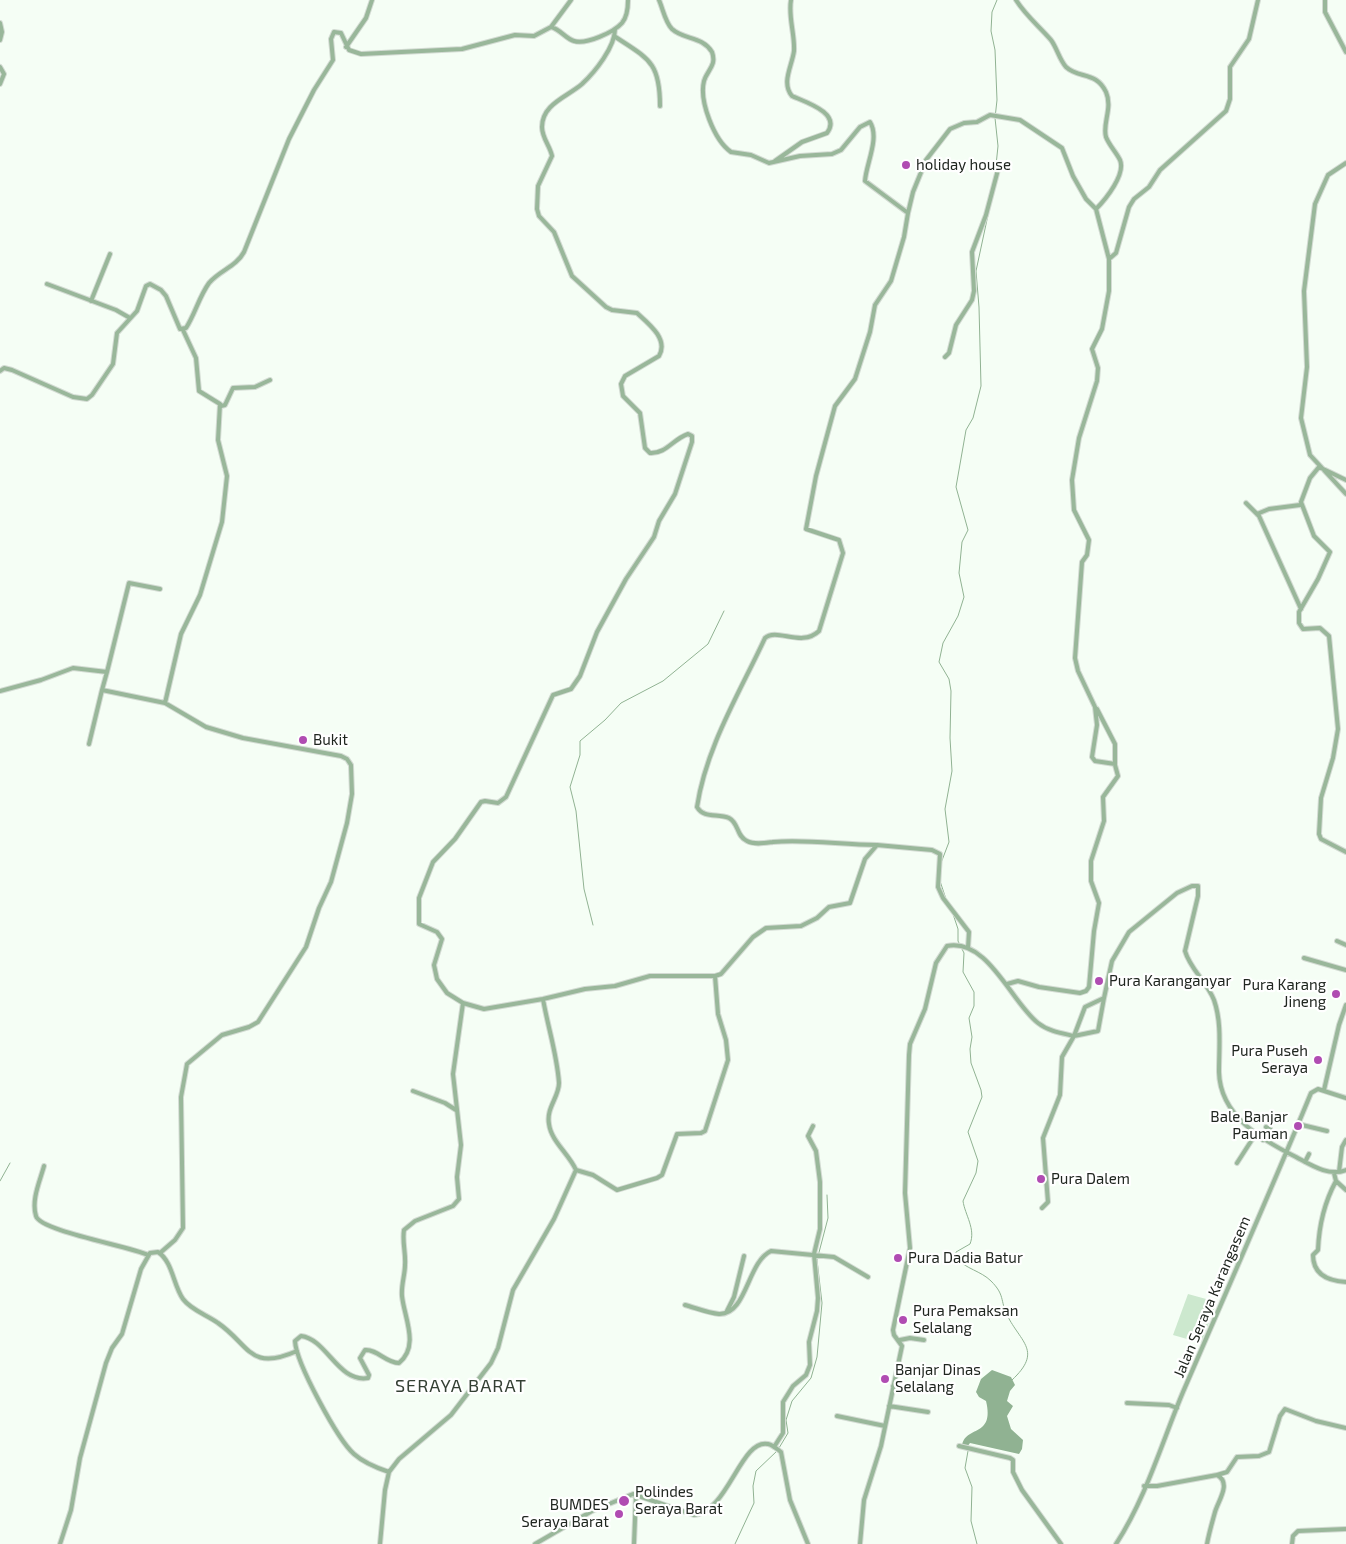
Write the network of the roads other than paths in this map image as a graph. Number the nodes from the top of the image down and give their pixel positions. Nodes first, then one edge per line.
1 (372, 0) edge
2 (570, 0) edge
3 (628, 0) edge
4 (659, 0) edge
5 (791, 0) edge
6 (1016, 0) edge
7 (1258, 0) edge
8 (1325, 0) edge
9 (0, 24) edge
10 (551, 27) junction
11 (615, 29) junction
12 (614, 36) junction
13 (0, 40) edge
14 (346, 47) junction
15 (1346, 52) edge
16 (0, 67) edge
17 (0, 84) edge
18 (660, 106) dead end
19 (774, 162) junction
20 (1346, 163) edge
21 (999, 166) dead end
22 (1096, 209) junction
23 (908, 213) junction
24 (110, 254) dead end
25 (1109, 259) junction
26 (47, 284) dead end
27 (91, 301) junction
28 (130, 318) junction
29 (183, 330) junction
30 (945, 357) dead end
31 (0, 371) edge
32 (270, 380) dead end
33 (221, 406) junction
34 (1319, 467) junction
35 (1346, 480) edge
36 (1346, 494) edge
37 (1246, 502) dead end
38 (1300, 505) junction
39 (1257, 514) junction
40 (160, 589) dead end
41 (1300, 609) junction
42 (106, 672) junction
43 (102, 690) junction
44 (0, 691) edge
45 (165, 702) junction
46 (1096, 707) junction
47 (89, 744) dead end
48 (1115, 764) junction
49 (878, 845) junction
50 (1346, 852) edge
51 (1337, 941) dead end
52 (1346, 945) edge
53 (968, 948) junction
54 (1304, 958) dead end
55 (1346, 970) edge
56 (715, 976) junction
57 (1007, 984) junction
58 (1104, 998) junction
59 (543, 999) junction
60 (463, 1003) junction
61 (1346, 1004) edge
62 (1345, 1012) edge
63 (1074, 1036) junction
64 (1324, 1090) junction
65 (413, 1091) dead end
66 (1346, 1098) edge
67 (456, 1110) junction
68 (1298, 1124) junction
69 (813, 1126) dead end
70 (1266, 1127) dead end
71 (1260, 1130) dead end
72 (1327, 1131) dead end
73 (1255, 1135) junction
74 (1263, 1140) junction
75 (1346, 1140) edge
76 (1285, 1152) junction
77 (1309, 1154) dead end
78 (1305, 1162) junction
79 (1237, 1163) dead end
80 (44, 1166) dead end
81 (576, 1170) junction
82 (1346, 1170) edge
83 (1336, 1172) junction
84 (1336, 1181) junction
85 (1346, 1190) edge
86 (1042, 1208) dead end
87 (160, 1253) junction
88 (814, 1254) junction
89 (148, 1255) junction
90 (744, 1256) dead end
91 (868, 1277) dead end
92 (1346, 1282) edge
93 (685, 1305) dead end
94 (726, 1313) junction
95 (900, 1340) junction
96 (924, 1340) dead end
97 (297, 1351) junction
98 (893, 1386) junction
99 (921, 1391) dead end
100 (1127, 1403) dead end
101 (890, 1406) junction
102 (1177, 1408) junction
103 (928, 1412) dead end
104 (837, 1416) dead end
105 (885, 1426) junction
106 (1346, 1428) edge
107 (959, 1446) dead end
108 (775, 1447) junction
109 (389, 1472) junction
110 (1217, 1475) junction
111 (1144, 1486) junction
112 (636, 1494) junction
113 (1346, 1529) edge
114 (60, 1544) edge
115 (380, 1544) edge
116 (535, 1544) edge
117 (634, 1544) edge
118 (808, 1544) edge
119 (860, 1544) edge
120 (1061, 1544) edge
121 (1116, 1544) edge
122 (1207, 1544) edge
123 (1292, 1544) edge

1 - 14 street
2 - 10 street
3 - 11 street
4 - 19 street
5 - 19 street
6 - 22 street
7 - 25 street
8 - 15 street
9 - 13 street
10 - 11 street
10 - 14 street
11 - 12 street
12 - 18 street
12 - 60 street
14 - 29 street
16 - 17 street
19 - 23 street
20 - 34 street
21 - 30 street
22 - 23 street
22 - 25 street
23 - 49 street
24 - 27 street
25 - 46 street
26 - 27 street
27 - 28 street
28 - 29 street
28 - 31 street
29 - 33 street
32 - 33 street
33 - 45 street
34 - 35 street
34 - 36 street
34 - 38 street
37 - 39 street
38 - 39 street
38 - 41 street
39 - 41 street
40 - 42 street
41 - 50 street
42 - 43 street
42 - 44 street
43 - 45 street
43 - 47 street
45 - 87 street
46 - 48 street
46 - 48 street
48 - 57 street
49 - 53 street
49 - 56 street
51 - 52 street
53 - 57 street
53 - 95 street
54 - 55 street
56 - 59 street
56 - 81 street
57 - 63 street
58 - 63 street
58 - 63 street
58 - 73 street
59 - 60 street
59 - 81 street
60 - 67 street
61 - 62 street
62 - 64 street
63 - 86 street
64 - 66 street
64 - 68 street, Jalan Seraya Karangasem
65 - 67 street
67 - 97 street
68 - 72 street
68 - 76 street, Jalan Seraya Karangasem
69 - 88 street
70 - 74 street
71 - 73 street
73 - 74 street
73 - 79 street
74 - 76 street
75 - 83 street
76 - 78 street
76 - 102 street, Jalan Seraya Karangasem
77 - 78 street
78 - 83 street
80 - 89 street
81 - 109 street
82 - 83 street
83 - 84 street
84 - 85 street
84 - 92 street
87 - 89 street
87 - 97 street
88 - 91 street
88 - 94 street
88 - 108 street
89 - 114 street
90 - 94 street
93 - 94 street
95 - 96 street
95 - 98 street
97 - 109 street
98 - 99 street
98 - 101 street
100 - 102 street
101 - 103 street
101 - 105 street
102 - 111 street, Jalan Seraya Karangasem
104 - 105 street
105 - 119 street
106 - 110 street
107 - 120 street
108 - 112 street
108 - 118 street
109 - 115 street
110 - 111 street
110 - 122 street
111 - 121 street, Jalan Seraya Karangasem
112 - 116 street
112 - 117 street
113 - 123 street

